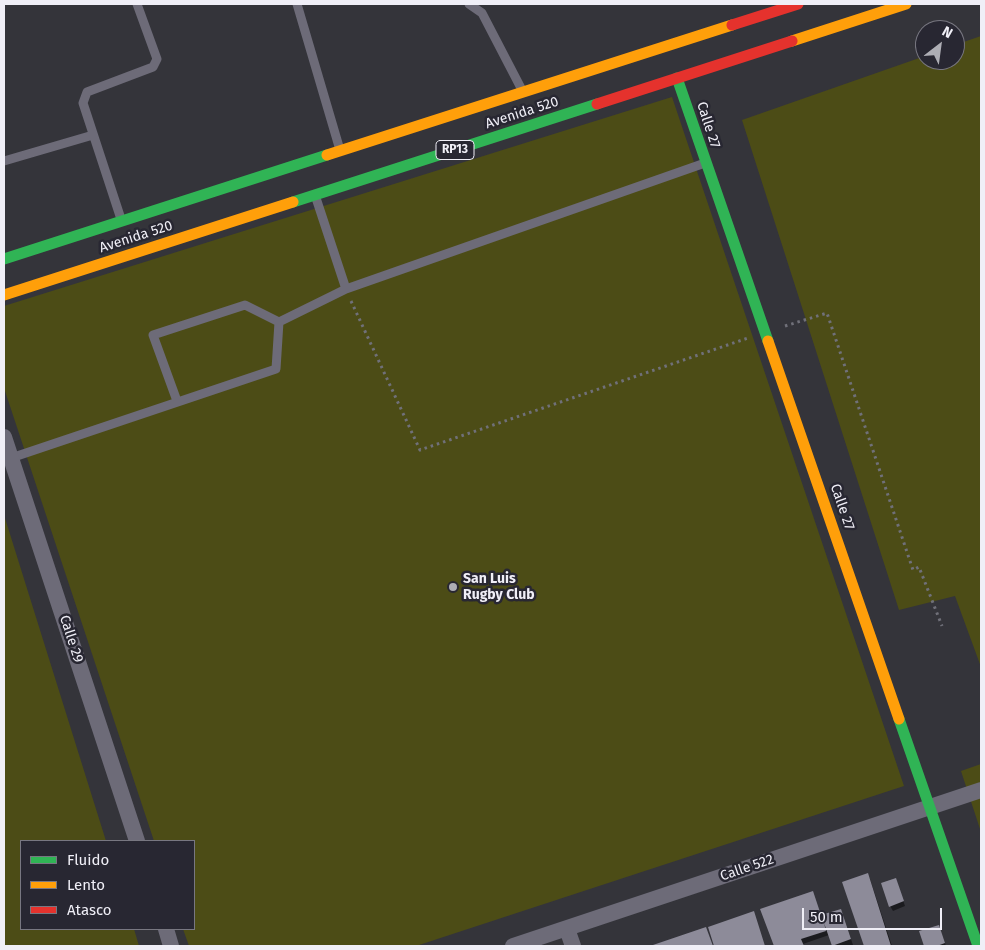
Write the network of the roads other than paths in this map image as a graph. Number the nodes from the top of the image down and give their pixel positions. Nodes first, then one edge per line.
1 (138, 4) edge
2 (297, 4) edge
3 (469, 4) edge
4 (798, 4) edge
5 (906, 4) edge
6 (677, 78) junction
7 (523, 93) junction
8 (93, 135) junction
9 (341, 152) junction
10 (4, 161) edge
11 (705, 163) junction
12 (315, 195) junction
13 (121, 221) junction
14 (4, 259) edge
15 (346, 289) junction
16 (4, 295) edge
17 (279, 322) junction
18 (177, 401) junction
19 (4, 437) edge
20 (11, 458) junction
21 (981, 790) edge
22 (930, 806) junction
23 (137, 840) edge
24 (568, 929) junction
25 (166, 930) edge
26 (171, 946) edge
27 (513, 946) edge
28 (573, 946) edge
29 (978, 946) edge

1 - 8 lane
2 - 9 lane
3 - 7 lane
4 - 7 main road, Avenida 520 / RP13
5 - 6 main road, Avenida 520 / RP13
6 - 11 main road, Calle 27
6 - 12 main road, Avenida 520 / RP13
7 - 9 main road, Avenida 520 / RP13
8 - 10 lane
8 - 13 lane
9 - 13 main road, Avenida 520 / RP13
11 - 15 lane
11 - 22 main road, Calle 27
12 - 15 lane
12 - 16 main road, Avenida 520 / RP13
13 - 14 main road, Avenida 520 / RP13
15 - 17 lane
17 - 18 lane
17 - 18 lane
18 - 20 lane
19 - 20 street, Calle 29
20 - 23 street, Calle 29
21 - 22 street, Calle 522
22 - 24 street, Calle 522
22 - 29 main road, Calle 27
24 - 27 street, Calle 522
24 - 28 street
25 - 26 street

